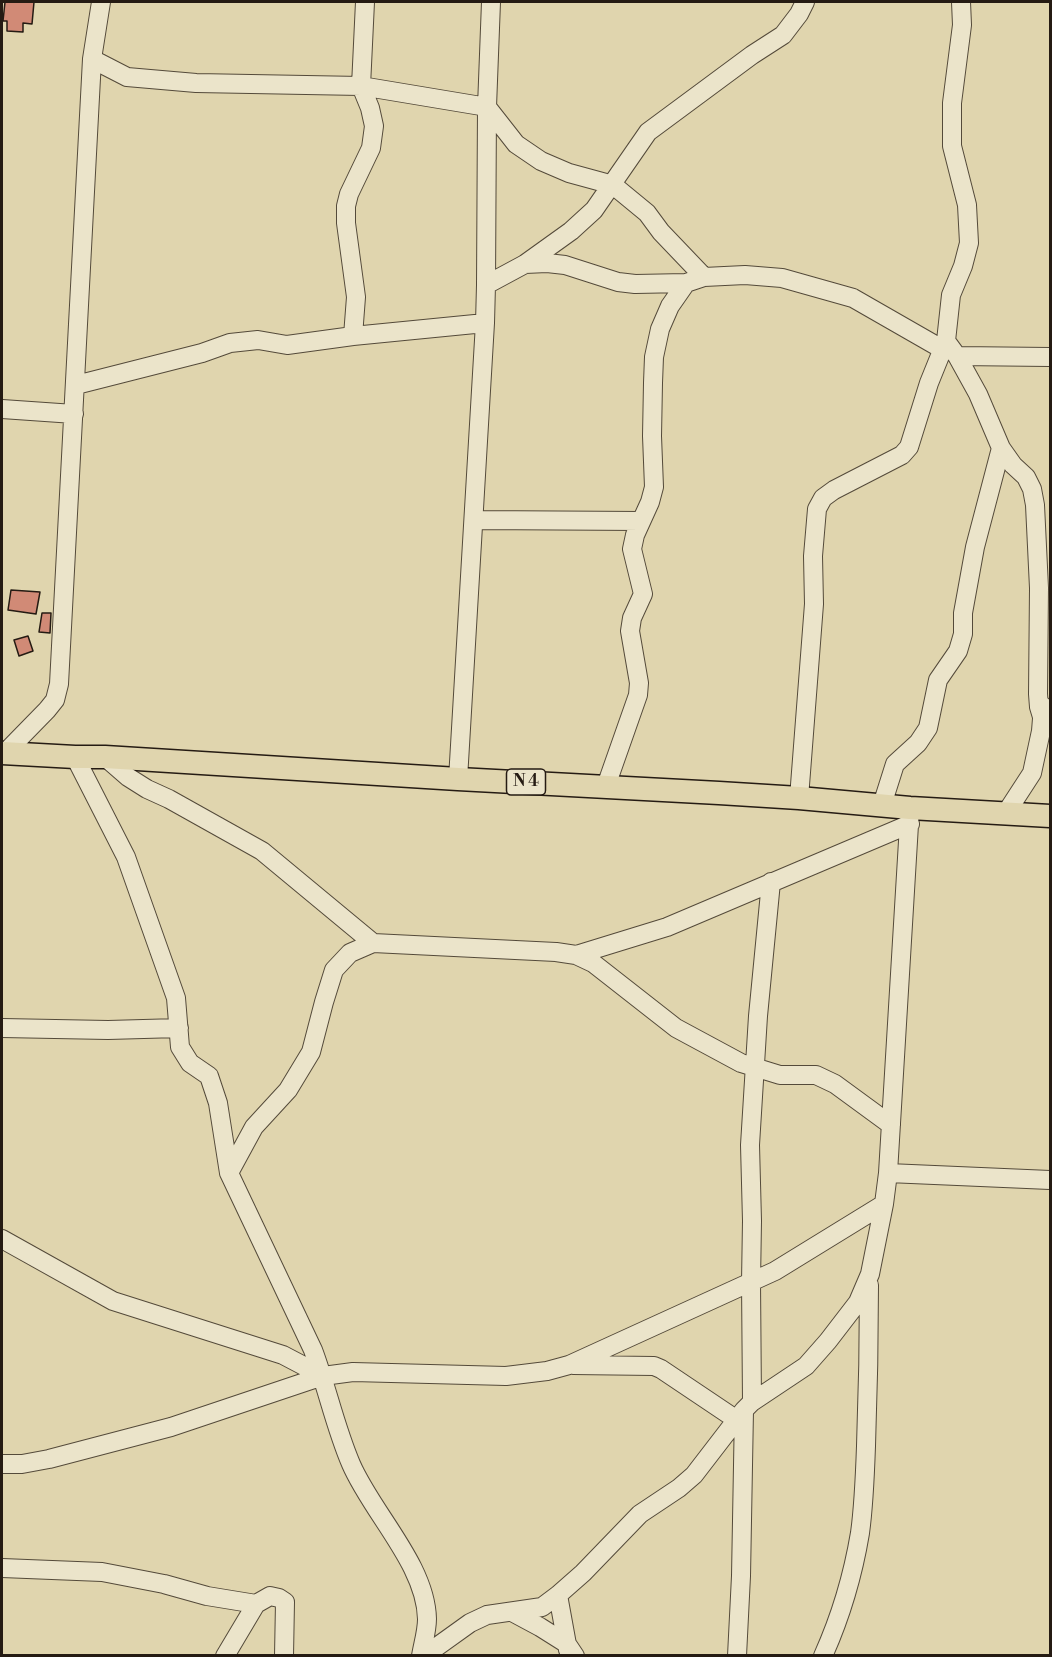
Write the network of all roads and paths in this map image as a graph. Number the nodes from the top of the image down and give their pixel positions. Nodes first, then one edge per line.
1 (101, 2) edge
2 (365, 2) edge
3 (491, 2) edge
4 (806, 2) edge
5 (961, 2) edge
6 (92, 59) junction
7 (361, 86) junction
8 (487, 107) junction
9 (613, 185) junction
10 (525, 264) junction
11 (704, 277) junction
12 (686, 283) junction
13 (486, 285) junction
14 (485, 323) junction
15 (353, 336) junction
16 (948, 349) junction
17 (1050, 357) edge
18 (75, 385) junction
19 (2, 410) edge
20 (74, 414) junction
21 (1001, 448) junction
22 (474, 520) junction
23 (641, 521) junction
24 (1050, 598) edge
25 (1042, 717) junction
26 (3, 754) edge
27 (75, 757) junction
28 (105, 757) junction
29 (458, 779) junction
30 (606, 786) junction
31 (799, 798) junction
32 (882, 805) junction
33 (1006, 813) junction
34 (910, 816) junction
35 (1050, 816) edge
36 (771, 882) junction
37 (373, 943) junction
38 (576, 955) junction
39 (2, 1028) edge
40 (179, 1028) junction
41 (755, 1067) junction
42 (891, 1125) junction
43 (229, 1173) junction
44 (888, 1173) junction
45 (1050, 1180) edge
46 (884, 1204) junction
47 (2, 1239) edge
48 (870, 1274) junction
49 (751, 1282) junction
50 (313, 1350) junction
51 (569, 1365) junction
52 (353, 1372) junction
53 (323, 1376) junction
54 (745, 1411) junction
55 (2, 1464) edge
56 (2, 1568) edge
57 (558, 1595) junction
58 (256, 1604) junction
59 (512, 1612) junction
60 (570, 1652) edge
61 (225, 1656) edge
62 (284, 1656) edge
63 (423, 1656) edge
64 (737, 1656) edge
65 (824, 1656) edge

1 - 6 street
2 - 7 street
3 - 8 street
4 - 9 street
5 - 16 street
6 - 7 street
6 - 18 street
7 - 8 street
7 - 15 street
8 - 9 street
8 - 13 street
9 - 10 street
9 - 11 street
10 - 12 street
10 - 13 street
11 - 12 street
11 - 16 street
12 - 23 street
13 - 14 street
14 - 15 street
14 - 22 street
15 - 18 street
16 - 17 street
16 - 21 street
16 - 31 street
18 - 20 street
19 - 20 street
20 - 26 street
21 - 25 street
21 - 32 street
22 - 23 street
22 - 29 street
23 - 30 street
24 - 25 street
25 - 33 street
26 - 27 main road, N 4
27 - 28 main road, N 4
27 - 40 street
28 - 29 main road, N 4
28 - 37 street
29 - 30 main road, N 4
30 - 31 main road, N 4
31 - 32 main road, N 4
32 - 34 main road, N 4
33 - 34 main road, N 4
33 - 35 main road, N 4
34 - 36 street
34 - 42 street
36 - 38 street
36 - 41 street
37 - 38 street
37 - 43 street
38 - 41 street
39 - 40 street
40 - 43 street
41 - 42 street
41 - 49 street
42 - 44 street
43 - 50 street
44 - 45 street
44 - 46 street
46 - 48 street
46 - 49 street
47 - 53 street
48 - 54 street
48 - 65 street
49 - 51 street
49 - 54 street
50 - 52 street
50 - 53 street
51 - 52 street
51 - 54 street
52 - 53 street
53 - 55 street
53 - 63 street
54 - 57 street
54 - 64 street
56 - 58 street
57 - 59 street
57 - 60 street
58 - 61 street
58 - 62 street
59 - 60 street
59 - 63 street

